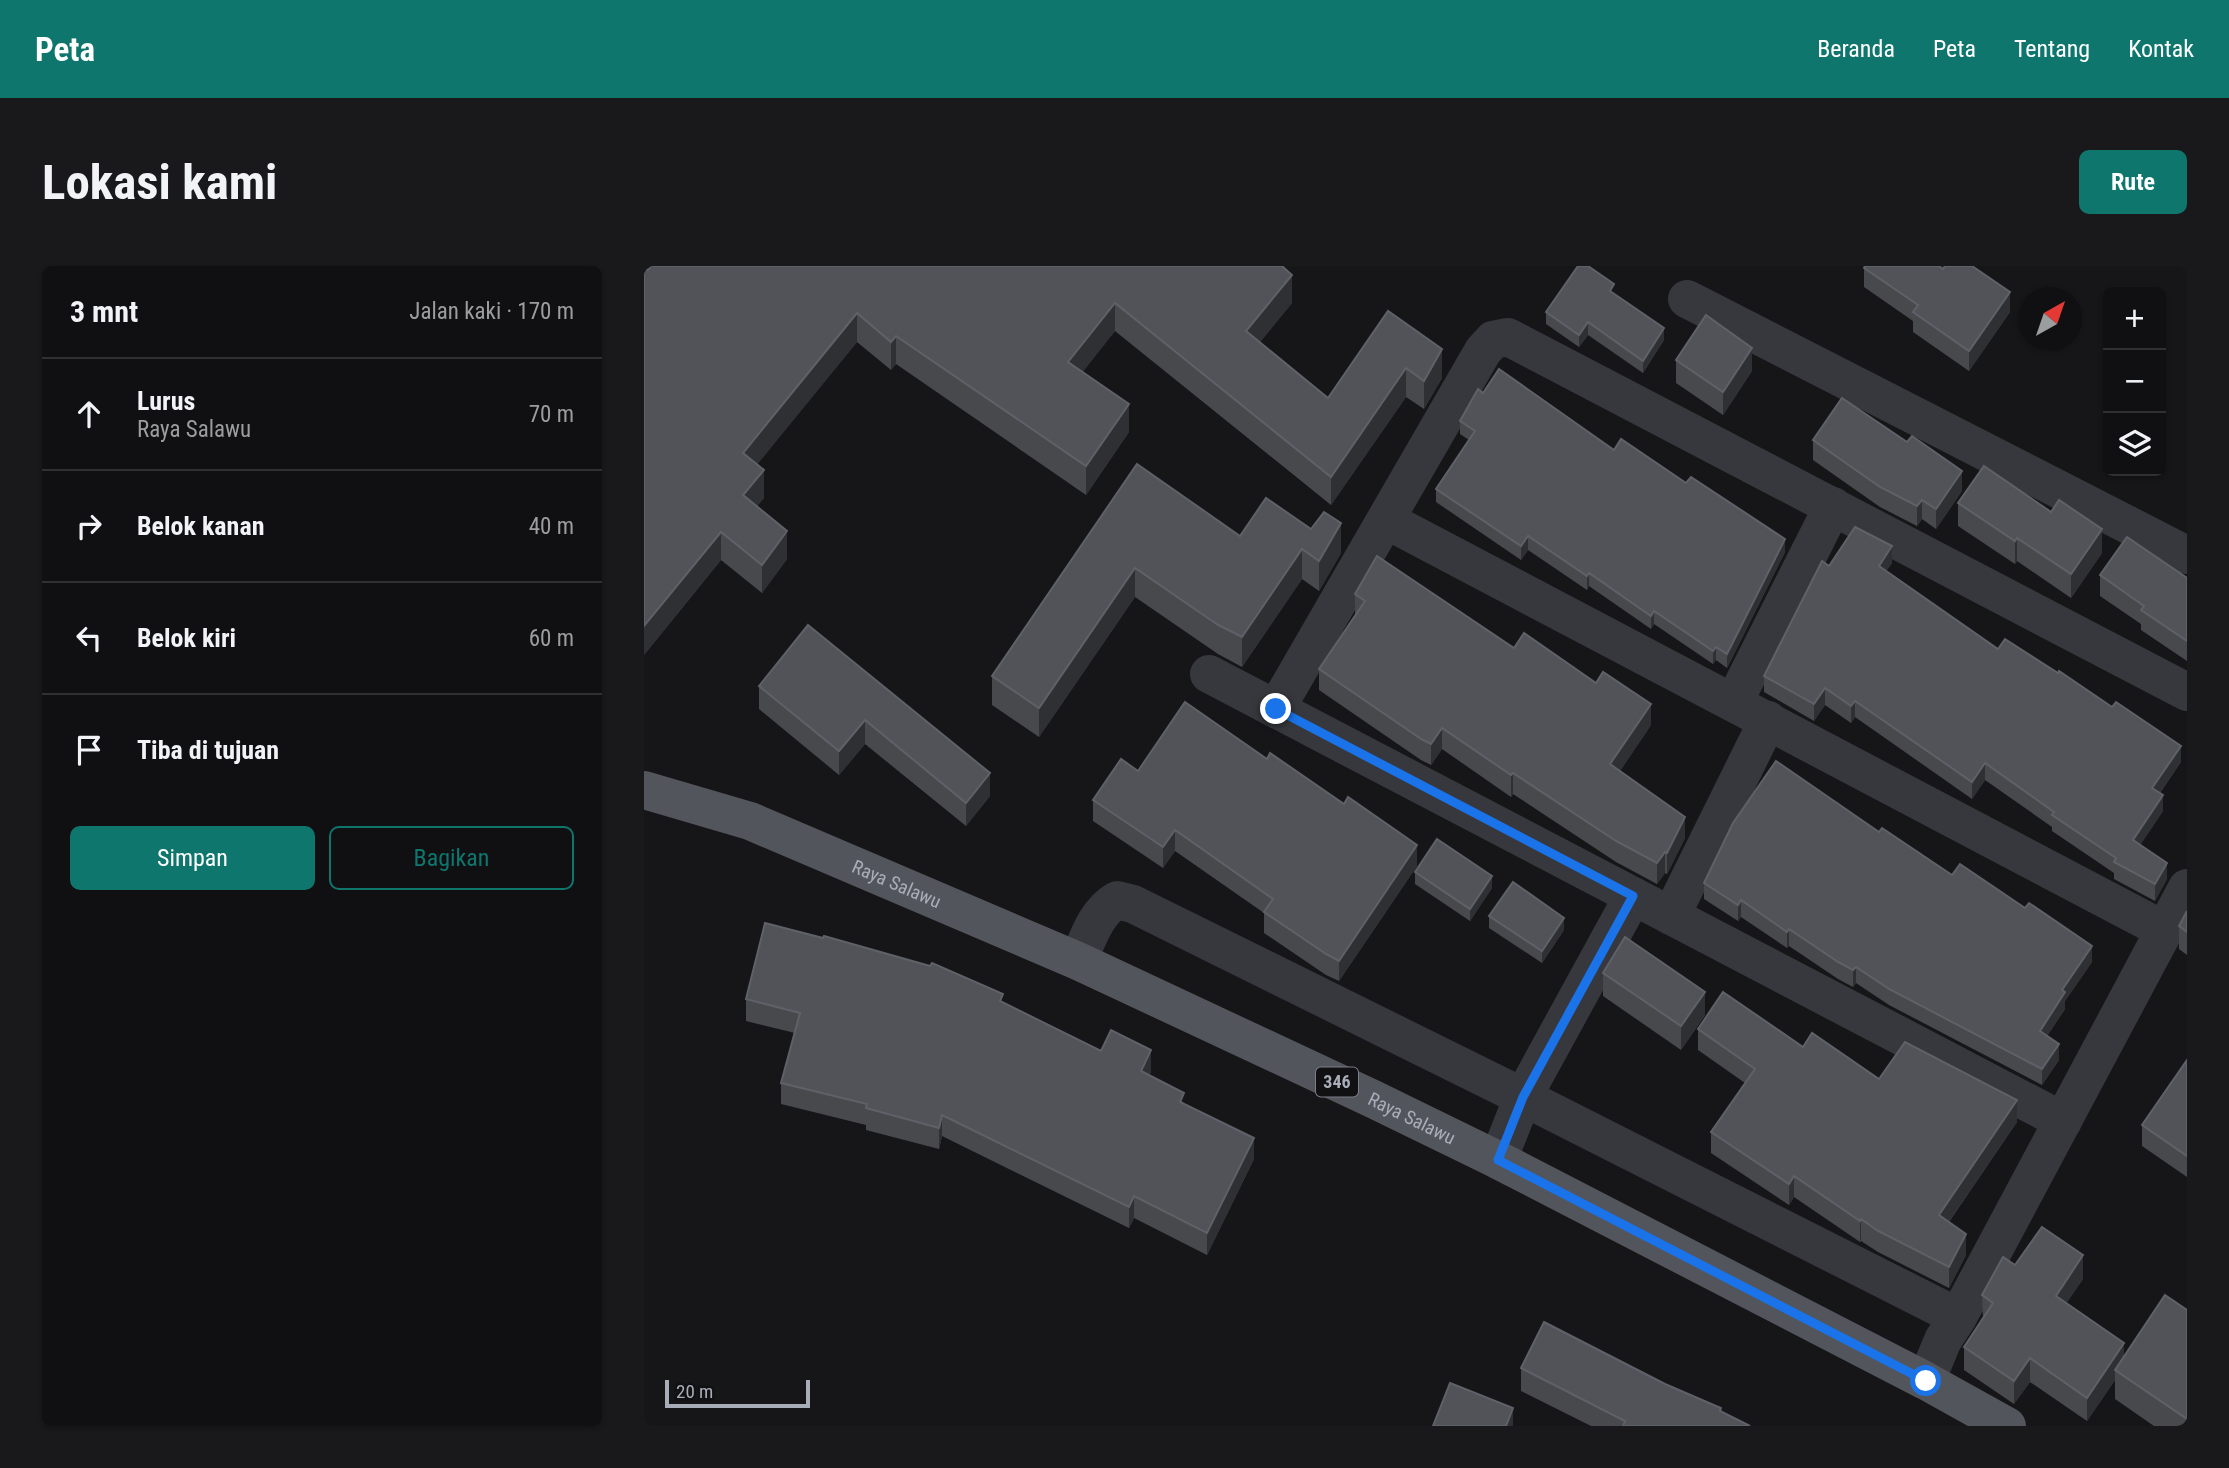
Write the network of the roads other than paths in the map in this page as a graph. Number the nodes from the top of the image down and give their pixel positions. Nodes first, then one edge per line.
1 (1687, 299) dead end
2 (1833, 506) junction
3 (1386, 520) junction
4 (2187, 555) edge
5 (1209, 674) dead end
6 (2187, 692) edge
7 (1734, 702) junction
8 (1276, 709) junction
9 (1768, 720) junction
10 (644, 790) edge
11 (2187, 888) edge
12 (1633, 896) junction
13 (1671, 916) junction
14 (2164, 930) junction
15 (1078, 961) junction
16 (1523, 1097) junction
17 (2063, 1121) junction
18 (1498, 1160) junction
19 (1958, 1317) junction
20 (1926, 1381) junction
21 (2007, 1426) edge

1 - 4 street
2 - 3 street
2 - 6 street
2 - 7 street
3 - 7 street
3 - 8 street
5 - 8 street
7 - 9 street
8 - 12 street
9 - 13 street
9 - 14 street
10 - 15 main road, Raya Salawu / 346
11 - 14 street
12 - 13 street
12 - 16 street
13 - 17 street
14 - 17 street
15 - 16 street
15 - 18 main road, Raya Salawu / 346
16 - 18 street
16 - 19 street
17 - 19 street
18 - 20 main road, Raya Salawu / 346
19 - 20 street
20 - 21 main road, Raya Salawu / 346

